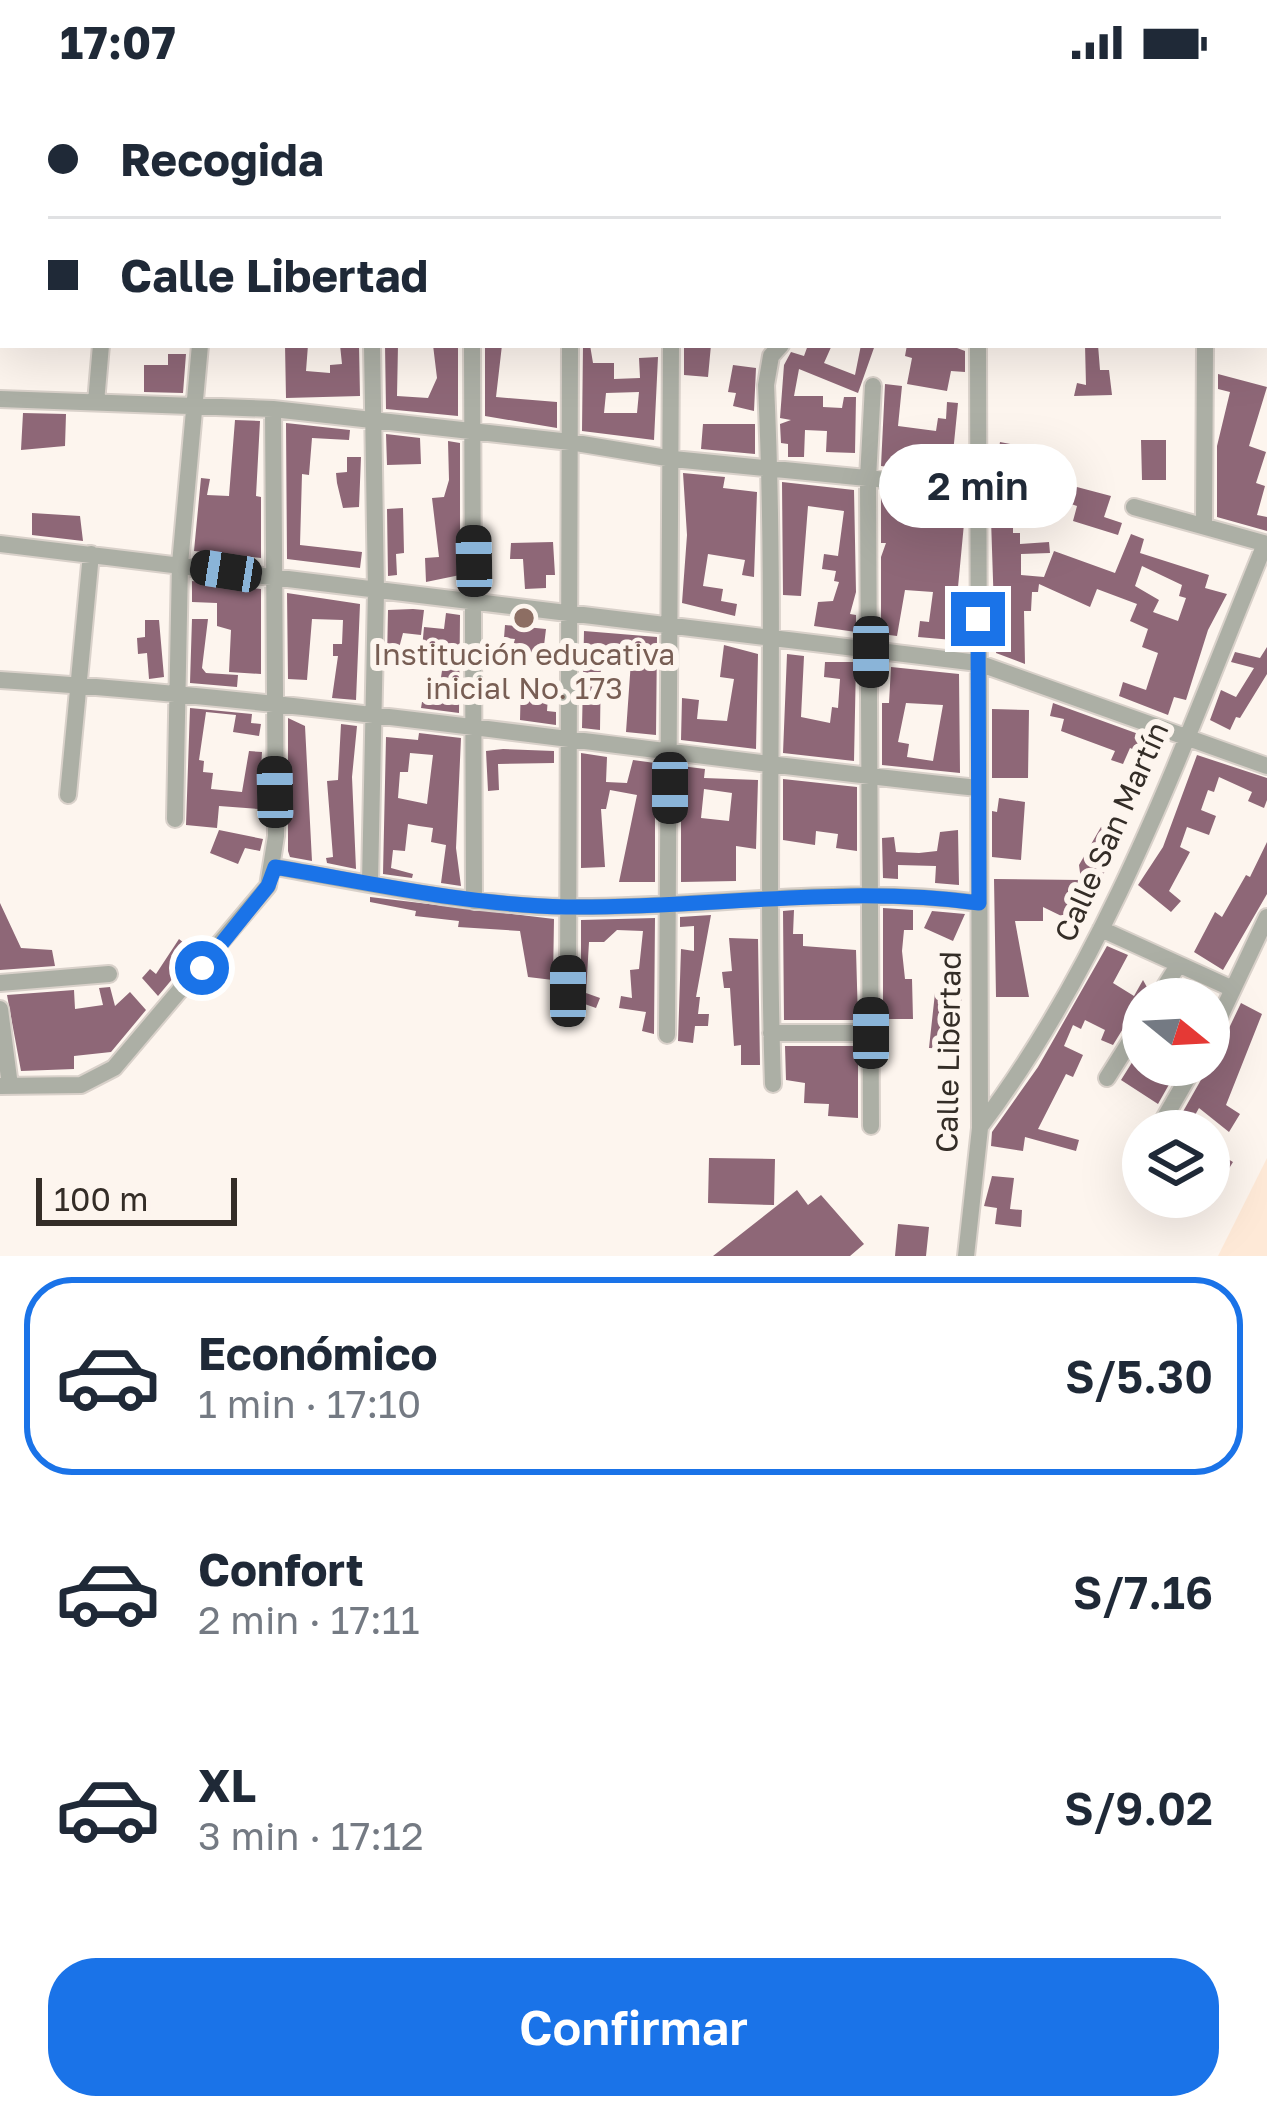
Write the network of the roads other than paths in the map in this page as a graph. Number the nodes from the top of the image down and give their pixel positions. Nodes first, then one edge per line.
1 (101, 348) edge
2 (200, 348) edge
3 (372, 348) edge
4 (472, 348) edge
5 (570, 348) edge
6 (671, 348) edge
7 (779, 348) edge
8 (978, 348) edge
9 (1205, 348) edge
10 (873, 386) dead end
11 (0, 399) edge
12 (96, 402) junction
13 (196, 405) junction
14 (273, 409) junction
15 (372, 422) junction
16 (471, 432) junction
17 (570, 442) junction
18 (673, 459) junction
19 (770, 468) junction
20 (868, 478) junction
21 (979, 489) junction
22 (1134, 507) dead end
23 (1204, 524) junction
24 (0, 544) edge
25 (1266, 544) edge
26 (91, 554) junction
27 (179, 564) junction
28 (272, 578) junction
29 (376, 591) junction
30 (475, 604) junction
31 (572, 614) junction
32 (671, 627) junction
33 (772, 639) junction
34 (871, 652) junction
35 (978, 663) junction
36 (0, 680) edge
37 (78, 685) junction
38 (177, 691) junction
39 (272, 700) junction
40 (372, 713) junction
41 (474, 730) junction
42 (1185, 738) junction
43 (568, 742) junction
44 (670, 750) junction
45 (768, 762) junction
46 (1267, 766) edge
47 (871, 777) junction
48 (979, 788) junction
49 (68, 795) dead end
50 (175, 819) dead end
51 (275, 867) junction
52 (370, 884) junction
53 (870, 894) junction
54 (766, 895) junction
55 (474, 901) junction
56 (670, 902) junction
57 (979, 903) junction
58 (568, 907) junction
59 (1267, 917) edge
60 (1101, 929) junction
61 (1177, 967) junction
62 (109, 974) dead end
63 (1170, 978) edge
64 (0, 983) edge
65 (1233, 989) junction
66 (568, 991) dead end
67 (1230, 995) edge
68 (0, 1009) edge
69 (871, 1033) junction
70 (771, 1034) junction
71 (668, 1035) dead end
72 (1122, 1054) edge
73 (1107, 1078) dead end
74 (773, 1084) dead end
75 (5, 1086) edge
76 (871, 1126) dead end
77 (980, 1128) junction
78 (966, 1256) edge

1 - 12 street
2 - 13 street
3 - 15 street
4 - 16 street
5 - 17 street
6 - 18 street
7 - 19 street
8 - 21 street, Calle Libertad
9 - 23 street
10 - 20 street
11 - 12 street
12 - 13 street
13 - 14 street
13 - 27 street
14 - 15 street
14 - 28 street
15 - 16 street
15 - 29 street
16 - 17 street
16 - 30 street
17 - 18 street
17 - 31 street
18 - 19 street
18 - 32 street
19 - 20 street
19 - 33 street
20 - 21 street
20 - 34 street
21 - 35 street, Calle Libertad
22 - 23 street
23 - 25 street
24 - 26 street
25 - 42 street, Calle San Martín
26 - 27 street
26 - 37 street
27 - 28 street
27 - 38 street
28 - 29 street
28 - 39 street
29 - 30 street
29 - 40 street
30 - 31 street
30 - 41 street
31 - 32 street
31 - 43 street
32 - 33 street
32 - 44 street
33 - 34 street
33 - 45 street
34 - 35 street
34 - 47 street
35 - 42 street
35 - 48 street, Calle Libertad
36 - 37 street
37 - 38 street
37 - 49 street
38 - 39 street
38 - 50 street
39 - 40 street
39 - 51 street
40 - 41 street
40 - 52 street
41 - 43 street
41 - 55 street
42 - 46 street
42 - 60 street, Calle San Martín
43 - 44 street
43 - 58 street
44 - 45 street
44 - 56 street
45 - 47 street
45 - 54 street
47 - 48 street
47 - 53 street
48 - 57 street, Calle Libertad
51 - 52 street
51 - 75 street
52 - 55 street
53 - 54 street
53 - 57 street
53 - 69 street
54 - 56 street
54 - 70 street
55 - 58 street
56 - 58 street
56 - 71 street
57 - 77 street, Calle Libertad
58 - 66 street
59 - 65 street
60 - 61 street
60 - 77 street, Calle San Martín
61 - 63 street
61 - 65 street
62 - 64 street
65 - 67 street
68 - 75 street
69 - 70 street
69 - 76 street
70 - 74 street
72 - 73 street
77 - 78 street, Calle Libertad

